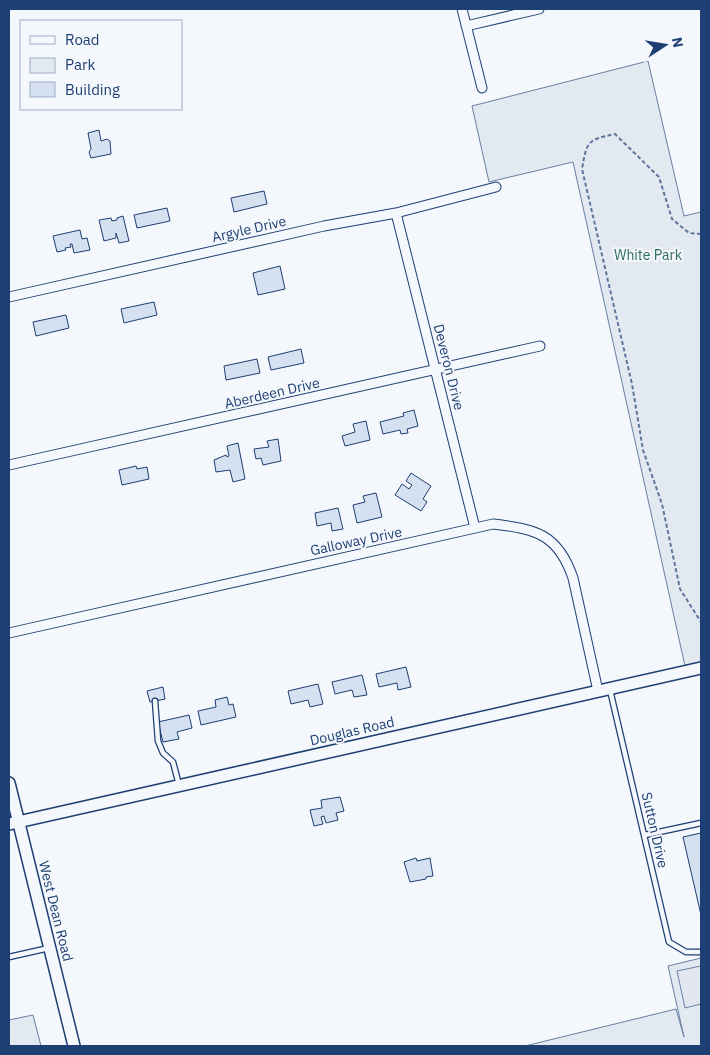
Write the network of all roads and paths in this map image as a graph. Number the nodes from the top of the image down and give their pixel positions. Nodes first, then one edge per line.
1 (462, 9) edge
2 (540, 9) edge
3 (466, 26) junction
4 (482, 88) dead end
5 (496, 187) dead end
6 (396, 213) junction
7 (701, 234) edge
8 (9, 297) edge
9 (540, 346) dead end
10 (436, 370) junction
11 (9, 465) edge
12 (475, 528) junction
13 (701, 622) edge
14 (9, 633) edge
15 (701, 668) edge
16 (604, 690) junction
17 (154, 701) dead end
18 (9, 783) edge
19 (179, 786) junction
20 (14, 823) edge
21 (701, 823) edge
22 (645, 835) junction
23 (50, 947) junction
24 (701, 952) edge
25 (9, 957) edge
26 (74, 1046) edge

1 - 3 street
2 - 3 street
3 - 4 street
5 - 6 street, Argyle Drive
6 - 8 street, Argyle Drive
6 - 10 street, Deveron Drive
7 - 13 path
9 - 10 street, Aberdeen Drive
10 - 11 street, Aberdeen Drive
10 - 12 street, Deveron Drive
12 - 14 street, Galloway Drive
12 - 16 street, Galloway Drive
15 - 16 street, Douglas Road
16 - 19 street, Douglas Road
16 - 22 lane, Sutton Drive
17 - 19 lane
18 - 20 street, West Dean Road
19 - 20 street, Douglas Road
20 - 23 street, West Dean Road
21 - 22 lane
22 - 24 lane, Sutton Drive
23 - 25 lane
23 - 26 street, West Dean Road

